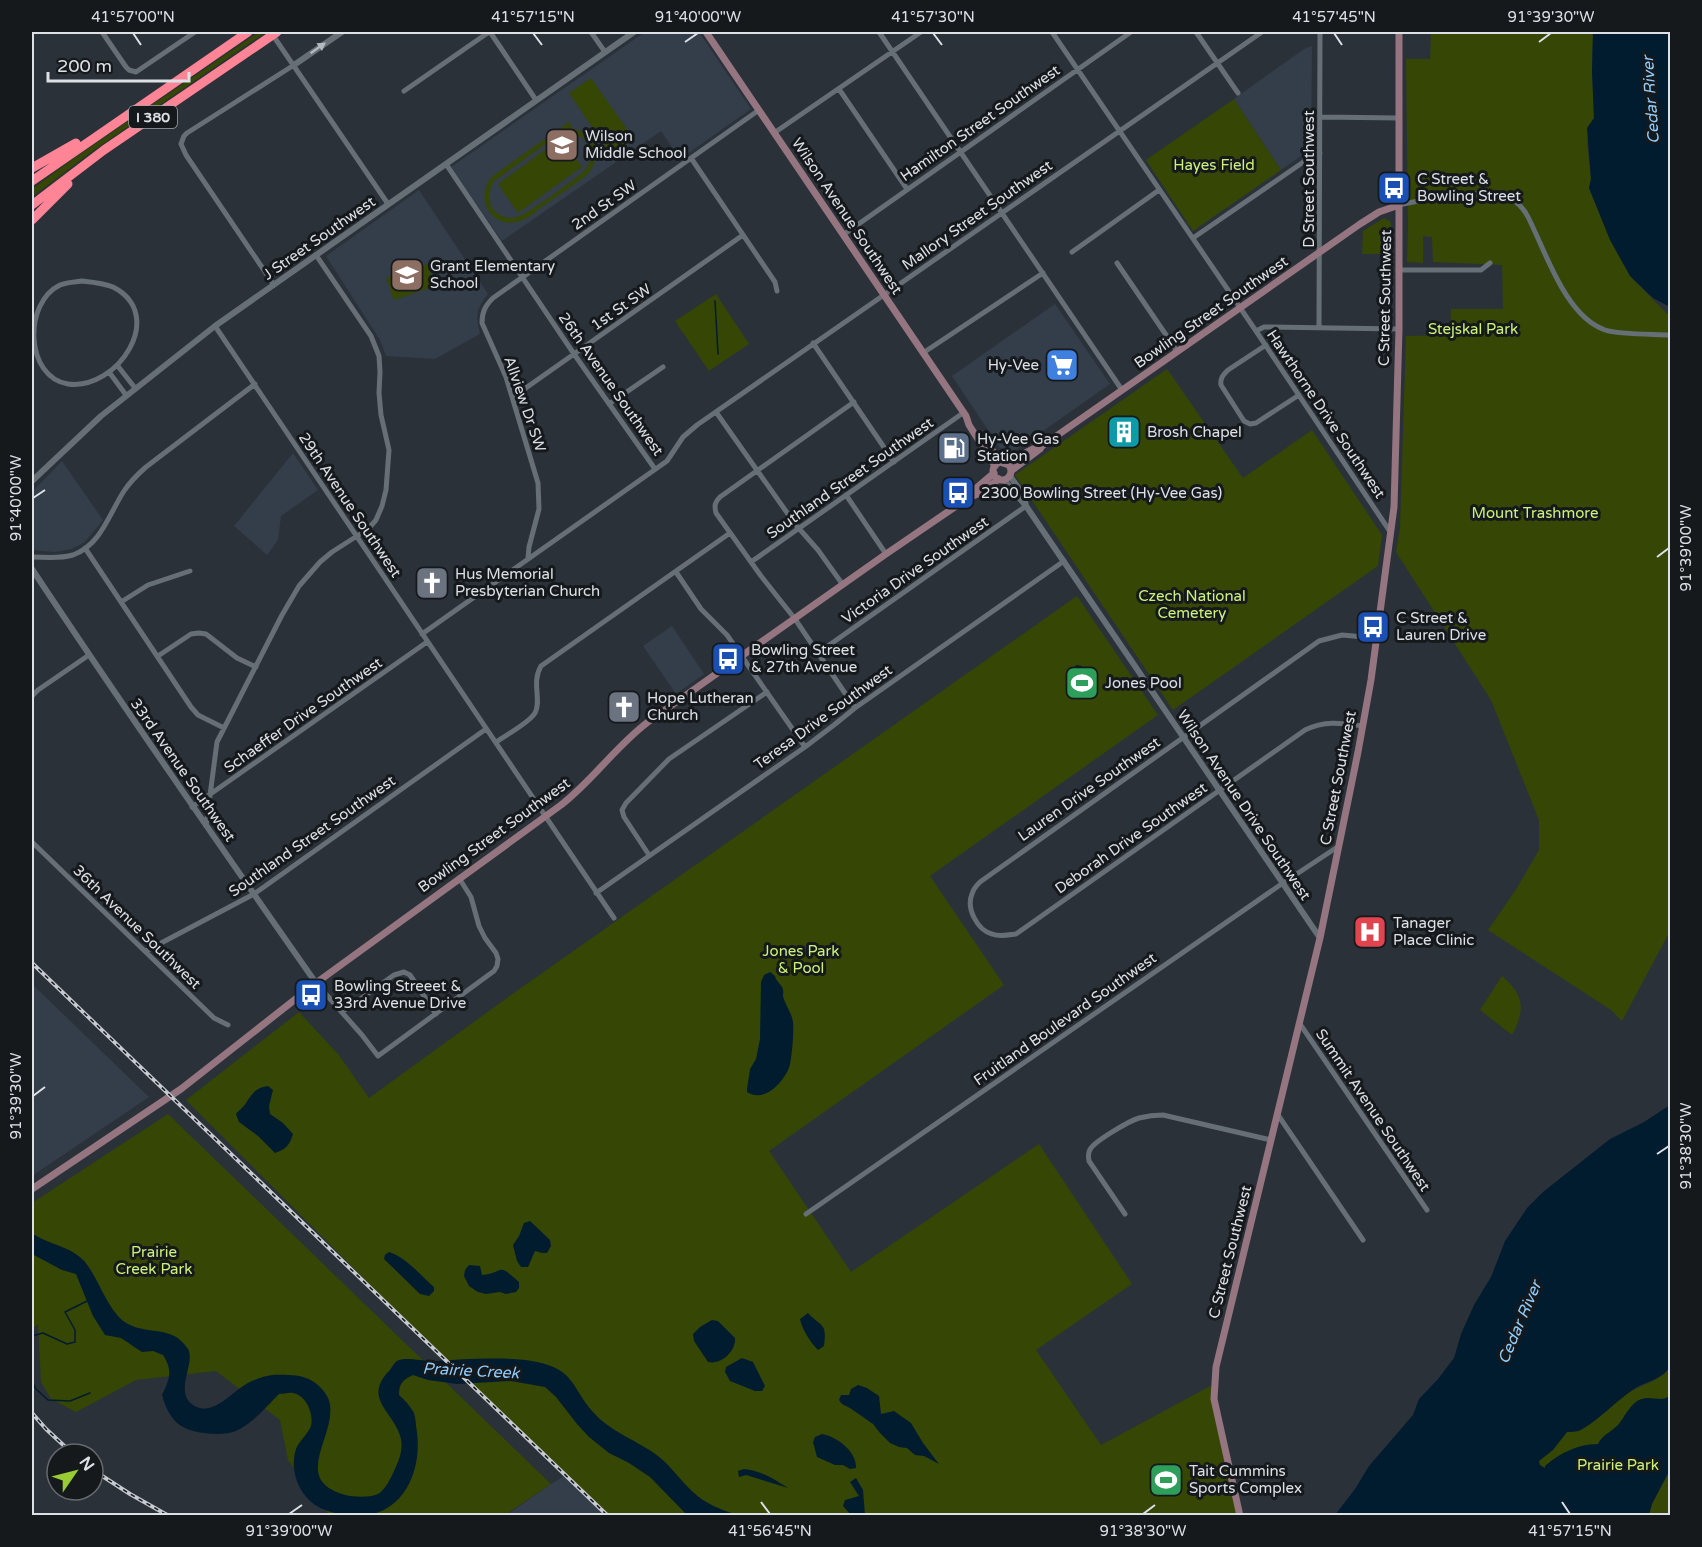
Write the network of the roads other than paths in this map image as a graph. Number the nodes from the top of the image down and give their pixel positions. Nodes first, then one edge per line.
1 (102, 32) edge
2 (195, 32) edge
3 (248, 32) edge
4 (271, 32) edge
5 (278, 32) edge
6 (342, 32) edge
7 (490, 32) edge
8 (591, 32) edge
9 (634, 32) edge
10 (706, 32) edge
11 (879, 32) edge
12 (921, 32) edge
13 (1052, 32) edge
14 (1131, 32) edge
15 (1197, 32) edge
16 (1262, 32) edge
17 (1320, 32) edge
18 (1399, 32) edge
19 (892, 51) junction
20 (605, 52) junction
21 (1218, 62) junction
22 (294, 65) junction
23 (1078, 69) junction
24 (839, 89) junction
25 (404, 91) dead end
26 (1238, 93) dead end
27 (536, 100) junction
28 (759, 110) junction
29 (133, 111) junction
30 (1321, 117) junction
31 (1399, 118) junction
32 (1119, 130) junction
33 (774, 134) junction
34 (105, 150) junction
35 (960, 152) junction
36 (1320, 153) junction
37 (691, 158) junction
38 (446, 164) junction
39 (32, 168) edge
40 (32, 181) edge
41 (907, 189) junction
42 (1160, 190) junction
43 (388, 204) junction
44 (32, 205) edge
45 (1399, 205) junction
46 (1001, 212) junction
47 (32, 220) edge
48 (743, 235) junction
49 (843, 235) junction
50 (1193, 238) junction
51 (1072, 252) dead end
52 (1321, 252) junction
53 (316, 255) junction
54 (1117, 263) dead end
55 (1490, 263) dead end
56 (1398, 270) junction
57 (1042, 273) junction
58 (522, 277) junction
59 (274, 285) junction
60 (777, 291) dead end
61 (884, 295) junction
62 (1240, 308) junction
63 (216, 326) junction
64 (1319, 327) junction
65 (1399, 329) junction
66 (1256, 331) junction
67 (1671, 335) edge
68 (813, 343) junction
69 (1266, 345) junction
70 (1178, 351) junction
71 (923, 353) junction
72 (574, 354) junction
73 (117, 365) junction
74 (663, 367) dead end
75 (109, 372) junction
76 (255, 384) junction
77 (135, 388) junction
78 (1122, 390) junction
79 (126, 395) junction
80 (1299, 395) junction
81 (513, 397) junction
82 (854, 402) junction
83 (609, 404) junction
84 (716, 412) junction
85 (964, 415) junction
86 (894, 462) junction
87 (655, 469) junction
88 (757, 470) junction
89 (1003, 471) junction
90 (32, 481) edge
91 (846, 495) junction
92 (1026, 506) junction
93 (799, 529) junction
94 (730, 533) junction
95 (1390, 534) junction
96 (357, 537) junction
97 (85, 548) junction
98 (886, 554) junction
99 (32, 557) edge
100 (528, 558) junction
101 (1064, 561) junction
102 (751, 562) junction
103 (32, 569) edge
104 (190, 571) dead end
105 (676, 572) junction
106 (843, 585) junction
107 (121, 602) junction
108 (795, 619) junction
109 (422, 634) junction
110 (1376, 638) junction
111 (427, 642) junction
112 (818, 653) junction
113 (89, 655) junction
114 (158, 656) junction
115 (742, 656) junction
116 (256, 668) junction
117 (767, 692) junction
118 (32, 696) edge
119 (855, 708) junction
120 (1363, 726) junction
121 (224, 729) junction
122 (486, 729) junction
123 (1183, 736) junction
124 (496, 742) junction
125 (805, 747) junction
126 (1220, 790) junction
127 (210, 795) junction
128 (192, 807) junction
129 (546, 817) junction
130 (206, 826) junction
131 (32, 842) edge
132 (1339, 846) junction
133 (650, 855) junction
134 (459, 878) junction
135 (1283, 883) junction
136 (596, 893) junction
137 (254, 894) junction
138 (614, 918) dead end
139 (978, 923) joint
140 (1320, 938) junction
141 (146, 951) junction
142 (316, 983) junction
143 (342, 1011) junction
144 (436, 1014) junction
145 (1300, 1024) junction
146 (228, 1025) dead end
147 (1278, 1115) junction
148 (1271, 1140) junction
149 (32, 1189) edge
150 (1427, 1210) dead end
151 (806, 1214) dead end
152 (1125, 1214) dead end
153 (1363, 1240) dead end
154 (1240, 1515) edge

1 - 2 street
3 - 29 highway, I 380
4 - 22 street
5 - 34 highway, I 380
22 -> 6 street
7 - 25 street
7 - 27 street
8 - 20 street
9 - 20 street, J Street Southwest
10 - 28 main road, Wilson Avenue Southwest
11 - 19 street
12 - 19 street
13 - 23 street, Hawthorne Drive Southwest
14 - 23 street, Hamilton Street Southwest
15 - 21 street
16 - 21 street, Mallory Street Southwest
17 - 30 street, D Street Southwest
18 - 31 main road, C Street Southwest
19 - 24 street
19 - 35 street
20 - 27 street, J Street Southwest
21 - 26 street
21 - 32 street, Mallory Street Southwest
22 - 43 street
22 - 59 street
23 - 32 street, Hawthorne Drive Southwest
23 - 35 street, Hamilton Street Southwest
24 - 33 street
24 - 41 street
27 - 38 street, J Street Southwest
28 - 33 main road, Wilson Avenue Southwest
28 - 37 street, 2nd St SW
29 - 39 highway
29 - 40 highway, I 380
30 - 31 street
30 - 36 street, D Street Southwest
31 - 45 main road, C Street Southwest
32 - 42 street, Hawthorne Drive Southwest
32 - 46 street, Mallory Street Southwest
33 - 49 main road, Wilson Avenue Southwest
34 - 44 highway, I 380
34 - 47 highway
35 - 41 street, Hamilton Street Southwest
35 - 46 street
36 - 50 street
36 - 52 street, D Street Southwest
37 - 48 street
37 - 58 street, 2nd St SW
38 - 43 street, J Street Southwest
38 - 58 street, 26th Avenue Southwest
41 - 49 street, Hamilton Street Southwest
42 - 50 street, Hawthorne Drive Southwest
42 - 51 street
43 - 53 street, J Street Southwest
45 - 52 main road, Bowling Street Southwest
45 - 56 main road, C Street Southwest
45 - 67 street
46 - 57 street
46 - 61 street, Mallory Street Southwest
48 - 60 street
48 - 72 street, 1st St SW
49 - 61 main road, Wilson Avenue Southwest
50 - 62 street, Hawthorne Drive Southwest
52 - 62 main road, Bowling Street Southwest
52 - 64 street, D Street Southwest
53 - 59 street, J Street Southwest
53 - 96 street
54 - 70 street
55 - 56 street
56 - 65 main road, C Street Southwest
57 - 71 street
57 - 78 street
58 - 72 street, 26th Avenue Southwest
58 - 81 street, Allview Dr SW
59 - 63 street, J Street Southwest
61 - 68 street, Mallory Street Southwest
61 - 71 main road, Wilson Avenue Southwest
62 - 66 street, Hawthorne Drive Southwest
62 - 70 main road, Bowling Street Southwest
63 - 76 street, 29th Avenue Southwest
63 - 77 street, J Street Southwest
64 - 65 street
64 - 66 street
65 - 95 main road, C Street Southwest
66 - 69 street, Hawthorne Drive Southwest
68 - 82 street
68 - 84 street, Mallory Street Southwest
69 - 80 street, Hawthorne Drive Southwest
69 - 80 street
70 - 78 main road, Bowling Street Southwest
71 - 85 main road, Wilson Avenue Southwest
72 - 81 street, 1st St SW
72 - 83 street, 26th Avenue Southwest
73 - 75 street
73 - 75 street
73 - 77 street
74 - 83 street
75 - 79 street
76 - 96 street, 29th Avenue Southwest
76 - 97 street
77 - 79 street, J Street Southwest
78 - 89 main road, Bowling Street Southwest
79 - 90 street, J Street Southwest
80 - 95 street, Hawthorne Drive Southwest
81 - 100 street, Allview Dr SW
82 - 86 street
82 - 88 street
83 - 87 street, 26th Avenue Southwest
84 - 87 street, Mallory Street Southwest
84 - 88 street
85 - 86 street, Southland Street Southwest
85 - 89 main road, Wilson Avenue Southwest
86 - 91 street, Southland Street Southwest
87 - 100 street
88 - 93 street
88 - 94 street
89 - 92 street, Wilson Avenue Drive Southwest
89 - 98 main road, Bowling Street Southwest
91 - 93 street, Southland Street Southwest
91 - 98 street
92 - 101 street, Wilson Avenue Drive Southwest
92 - 112 street, Victoria Drive Southwest
93 - 102 street, Southland Street Southwest
93 - 106 street
94 - 102 street
94 - 105 street
95 - 110 main road, C Street Southwest
96 - 109 street, 29th Avenue Southwest
96 - 116 street
97 - 99 street
97 - 107 street
98 - 106 main road, Bowling Street Southwest
100 - 109 street
101 - 119 street, Teresa Drive Southwest
101 - 123 street, Wilson Avenue Drive Southwest
102 - 108 street
103 - 113 street, 33rd Avenue Southwest
104 - 107 street
105 - 115 street
105 - 124 street
106 - 108 main road, Bowling Street Southwest
107 - 114 street
108 - 112 street
108 - 115 main road, Bowling Street Southwest
109 - 111 street, 29th Avenue Southwest
110 - 120 main road, C Street Southwest
110 - 123 street, Lauren Drive Southwest
111 - 122 street, 29th Avenue Southwest
111 - 127 street, Schaeffer Drive Southwest
112 - 119 street
113 - 118 street
113 - 128 street, 33rd Avenue Southwest
114 - 116 street
114 - 121 street
115 - 117 street
115 - 129 main road, Bowling Street Southwest
116 - 121 street
117 - 125 street
117 - 133 street
119 - 125 street, Teresa Drive Southwest
120 - 126 street, Deborah Drive Southwest
120 - 132 main road, C Street Southwest
121 - 127 street
122 - 124 street, 29th Avenue Southwest
122 - 137 street, Southland Street Southwest
123 - 126 street, Wilson Avenue Drive Southwest
123 - 139 street, Lauren Drive Southwest
124 - 129 street, 29th Avenue Southwest
125 - 133 street, Teresa Drive Southwest
126 - 135 street, Wilson Avenue Drive Southwest
126 - 139 street, Deborah Drive Southwest
127 - 128 street, Schaeffer Drive Southwest
127 - 130 street
128 - 130 street, 33rd Avenue Southwest
129 - 134 main road, Bowling Street Southwest
129 - 136 street, 29th Avenue Southwest
130 - 137 street, 33rd Avenue Southwest
131 - 141 street, 36th Avenue Southwest
132 - 135 street, Fruitland Boulevard Southwest
132 - 140 main road, C Street Southwest
133 - 136 street, Teresa Drive Southwest
134 - 142 main road, Bowling Street Southwest
134 - 144 street
135 - 140 street, Wilson Avenue Drive Southwest
135 - 151 street, Fruitland Boulevard Southwest
136 - 138 street, 29th Avenue Southwest
137 - 141 street, Southland Street Southwest
137 - 142 street, 33rd Avenue Southwest
140 - 145 main road, C Street Southwest
141 - 146 street, 36th Avenue Southwest
142 - 143 street
142 - 149 main road, Bowling Street Southwest
143 - 144 street
143 - 144 street
145 - 147 main road, C Street Southwest
145 - 150 street, Summit Avenue Southwest
147 - 148 main road, C Street Southwest
147 - 153 street
148 - 152 street
148 - 154 main road, C Street Southwest

